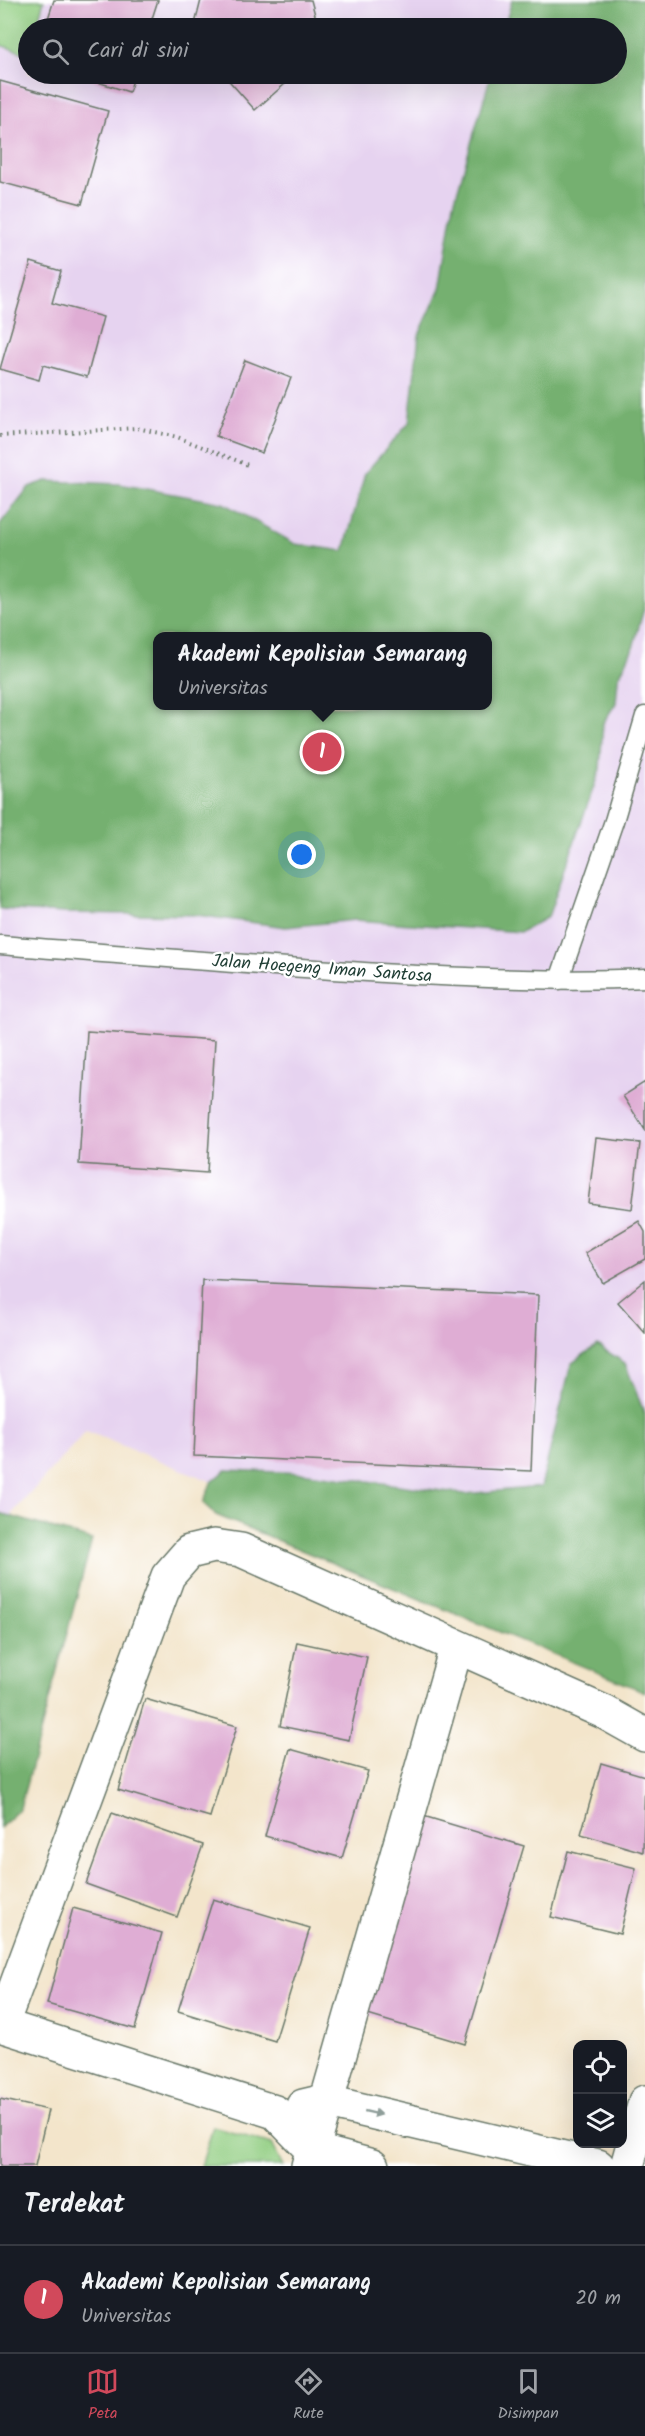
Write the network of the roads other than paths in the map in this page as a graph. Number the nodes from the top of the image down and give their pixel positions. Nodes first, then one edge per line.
1 (645, 716) edge
2 (641, 741) edge
3 (0, 945) edge
4 (645, 978) edge
5 (559, 980) junction
6 (456, 1648) junction
7 (645, 1735) edge
8 (1, 2025) edge
9 (324, 2101) junction
10 (645, 2102) edge
11 (275, 2112) junction
12 (310, 2158) edge
13 (372, 2166) edge
14 (597, 2166) edge
15 (627, 2166) edge

1 - 2 lane
2 - 5 lane
3 - 5 lane, Jalan Hoegeng Iman Santosa
4 - 5 lane, Jalan Hoegeng Iman Santosa
6 - 7 street
6 - 8 street
6 - 9 street
8 - 11 street
9 - 11 street
9 - 12 street
9 -> 14 street
10 - 15 street
11 - 12 street
12 - 13 street

